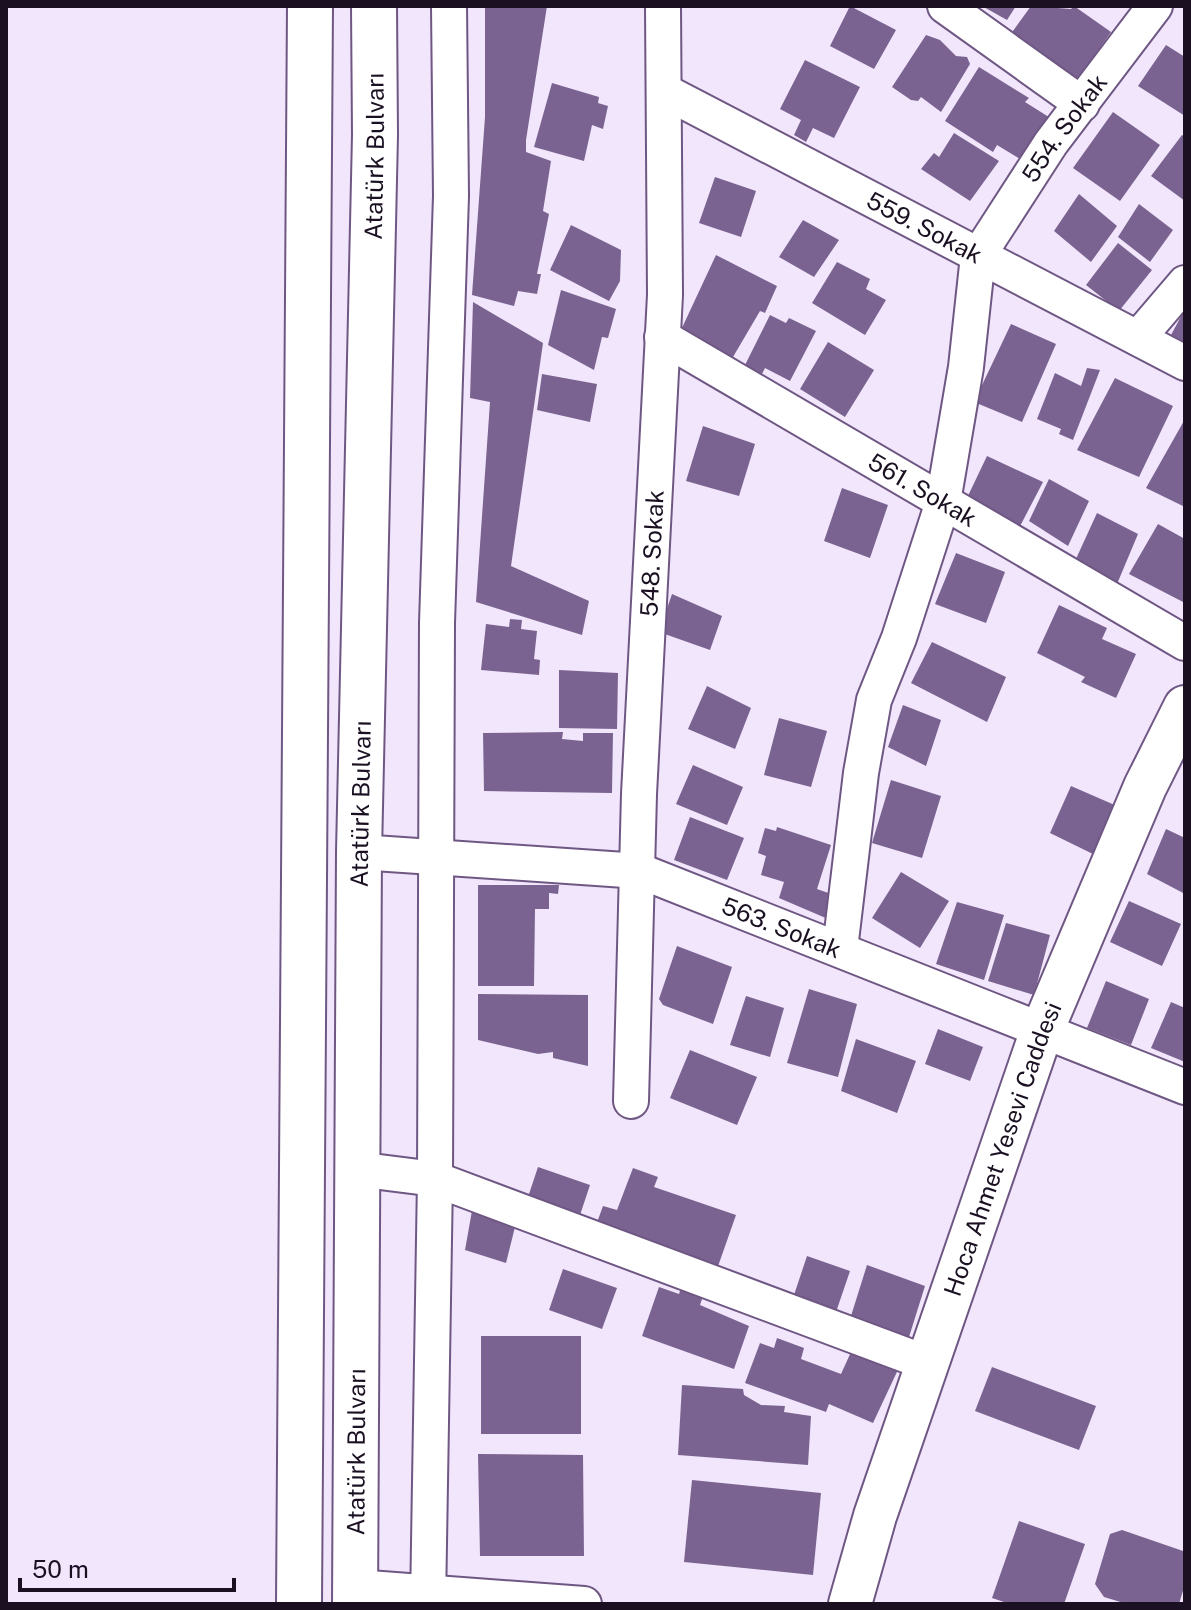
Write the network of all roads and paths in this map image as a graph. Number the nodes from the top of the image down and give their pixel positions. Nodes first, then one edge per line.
1 (310, 6) edge
2 (374, 6) edge
3 (449, 6) edge
4 (663, 6) edge
5 (945, 6) edge
6 (1155, 6) edge
7 (664, 91) junction
8 (1082, 104) junction
9 (978, 256) junction
10 (1185, 283) edge
11 (662, 337) junction
12 (1138, 338) junction
13 (1185, 363) edge
14 (943, 502) junction
15 (1185, 643) edge
16 (1185, 707) edge
17 (359, 852) junction
18 (434, 855) junction
19 (640, 871) junction
20 (840, 949) junction
21 (1041, 1033) junction
22 (1185, 1087) edge
23 (631, 1101) dead end
24 (356, 1169) junction
25 (435, 1179) junction
26 (927, 1363) junction
27 (355, 1595) edge
28 (428, 1598) edge
29 (299, 1604) edge
30 (584, 1604) edge
31 (850, 1604) edge

1 - 29 main road
2 - 17 main road, Atatürk Bulvarı
3 - 18 street
4 - 7 street, 548. Sokak
5 - 8 street
6 - 8 street, 554. Sokak
7 - 9 street, 559. Sokak
7 - 11 street, 548. Sokak
8 - 9 street, 554. Sokak
9 - 12 street, 559. Sokak
9 - 14 street
10 - 12 street
11 - 14 street, 561. Sokak
11 - 19 street, 548. Sokak
12 - 13 street, 559. Sokak
14 - 15 street, 561. Sokak
14 - 20 street
16 - 21 street, Hoca Ahmet Yesevi Caddesi
17 - 18 street, 563. Sokak
17 - 24 main road, Atatürk Bulvarı
18 - 19 street, 563. Sokak
18 - 25 street
19 - 20 street, 563. Sokak
19 - 23 street, 548. Sokak
20 - 21 street, 563. Sokak
21 - 22 street, 563. Sokak
21 - 26 street, Hoca Ahmet Yesevi Caddesi
24 - 25 street
24 - 27 main road, Atatürk Bulvarı
25 - 26 street
25 - 28 street
26 - 31 street, Hoca Ahmet Yesevi Caddesi
27 - 28 street
28 - 30 street

